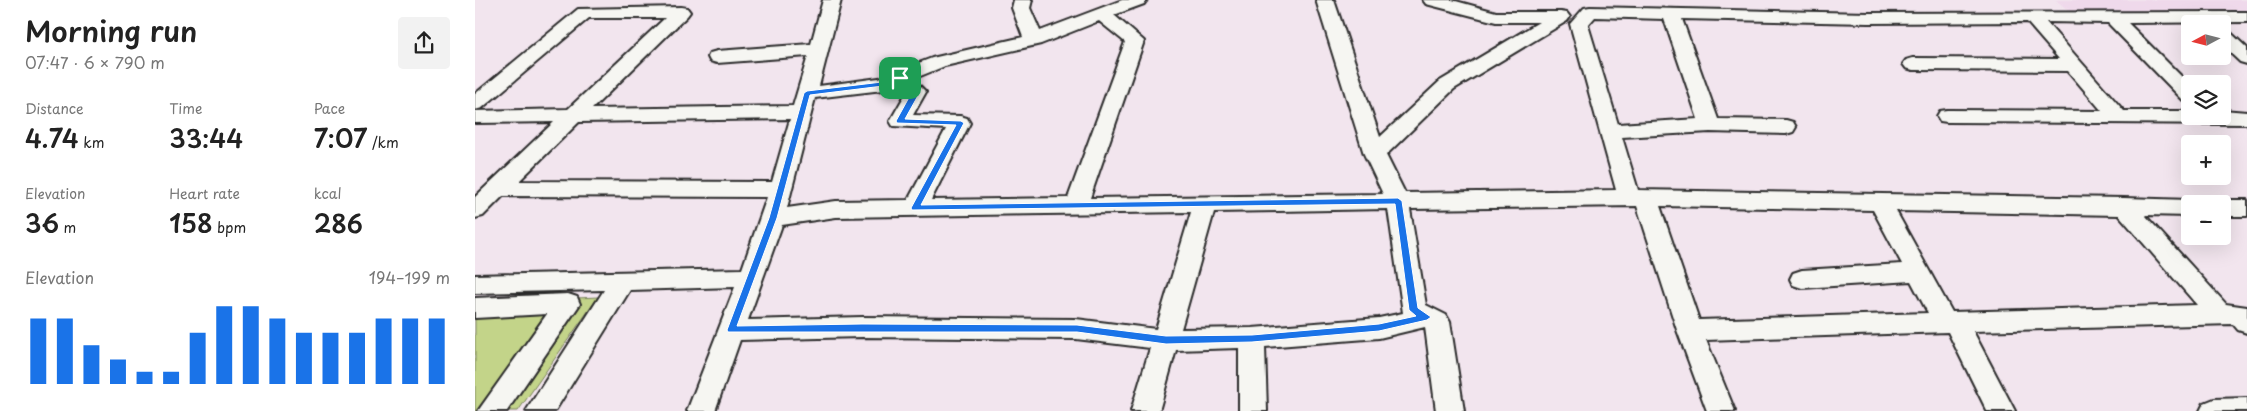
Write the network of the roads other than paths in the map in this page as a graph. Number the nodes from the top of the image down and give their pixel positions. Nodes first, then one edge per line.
1 (832, 0) edge
2 (1023, 0) edge
3 (1138, 0) edge
4 (1325, 0) edge
5 (1432, 0) edge
6 (1596, 0) edge
7 (591, 6) edge
8 (1101, 14) junction
9 (1671, 14) junction
10 (2032, 16) junction
11 (2247, 17) edge
12 (2113, 18) junction
13 (2231, 18) edge
14 (2181, 19) edge
15 (1579, 24) junction
16 (1034, 40) junction
17 (2231, 43) edge
18 (819, 49) junction
19 (717, 57) dead end
20 (2247, 58) edge
21 (1913, 64) dead end
22 (2073, 65) junction
23 (900, 78) junction
24 (2181, 87) edge
25 (804, 102) junction
26 (475, 104) edge
27 (1947, 116) dead end
28 (475, 117) edge
29 (571, 117) junction
30 (2118, 117) junction
31 (2181, 117) edge
32 (2231, 118) edge
33 (2247, 118) edge
34 (1711, 126) junction
35 (1786, 128) dead end
36 (1610, 131) junction
37 (1375, 154) junction
38 (499, 188) junction
39 (781, 190) junction
40 (1638, 198) junction
41 (1398, 201) junction
42 (1880, 202) junction
43 (1205, 204) junction
44 (1076, 206) junction
45 (2124, 206) junction
46 (915, 208) junction
47 (2181, 208) edge
48 (2231, 208) edge
49 (2247, 208) edge
50 (475, 210) edge
51 (773, 218) junction
52 (1918, 272) junction
53 (750, 278) junction
54 (1802, 279) dead end
55 (623, 281) junction
56 (475, 284) edge
57 (567, 305) junction
58 (475, 308) edge
59 (2238, 316) edge
60 (1427, 317) junction
61 (1950, 321) junction
62 (731, 330) junction
63 (1690, 330) junction
64 (1252, 338) junction
65 (1166, 340) junction
66 (2247, 410) edge
67 (492, 411) edge
68 (540, 411) edge
69 (701, 411) edge
70 (1145, 411) edge
71 (1253, 411) edge
72 (1450, 411) edge
73 (1721, 411) edge
74 (2001, 411) edge
75 (2214, 411) edge

1 - 18 street
2 - 16 street
3 - 8 street
4 - 37 street
5 - 37 street
6 - 15 street
7 - 26 street
7 - 29 street
8 - 16 street
8 - 44 street
9 - 10 street
9 - 15 street
9 - 34 street
10 - 12 street
10 - 22 street
11 - 13 street
12 - 14 street
12 - 24 street
15 - 36 street
16 - 23 street
17 - 20 street
18 - 19 street
18 - 25 street
21 - 22 street
22 - 30 street
23 - 25 street
23 - 46 street
25 - 29 street
25 - 39 street
27 - 30 street
28 - 29 street
29 - 38 street
30 - 31 street
32 - 33 street
34 - 35 street
34 - 36 street
36 - 40 street
37 - 41 street
38 - 39 street
38 - 50 street
39 - 51 street
40 - 41 street
40 - 42 street
40 - 63 street
41 - 43 street
41 - 60 street
42 - 45 street
42 - 52 street
43 - 44 street
43 - 65 street
44 - 46 street
45 - 47 street
45 - 59 street
46 - 51 street
48 - 49 street
51 - 53 street
52 - 54 street
52 - 61 street
53 - 55 street
53 - 62 street
55 - 56 street
55 - 57 street
55 - 68 street
57 - 58 street
57 - 67 street
59 - 61 street
60 - 64 street
60 - 72 street
61 - 63 street
61 - 74 street
62 - 65 street
62 - 69 street
63 - 73 street
64 - 65 street
64 - 71 street
65 - 70 street
66 - 75 street

